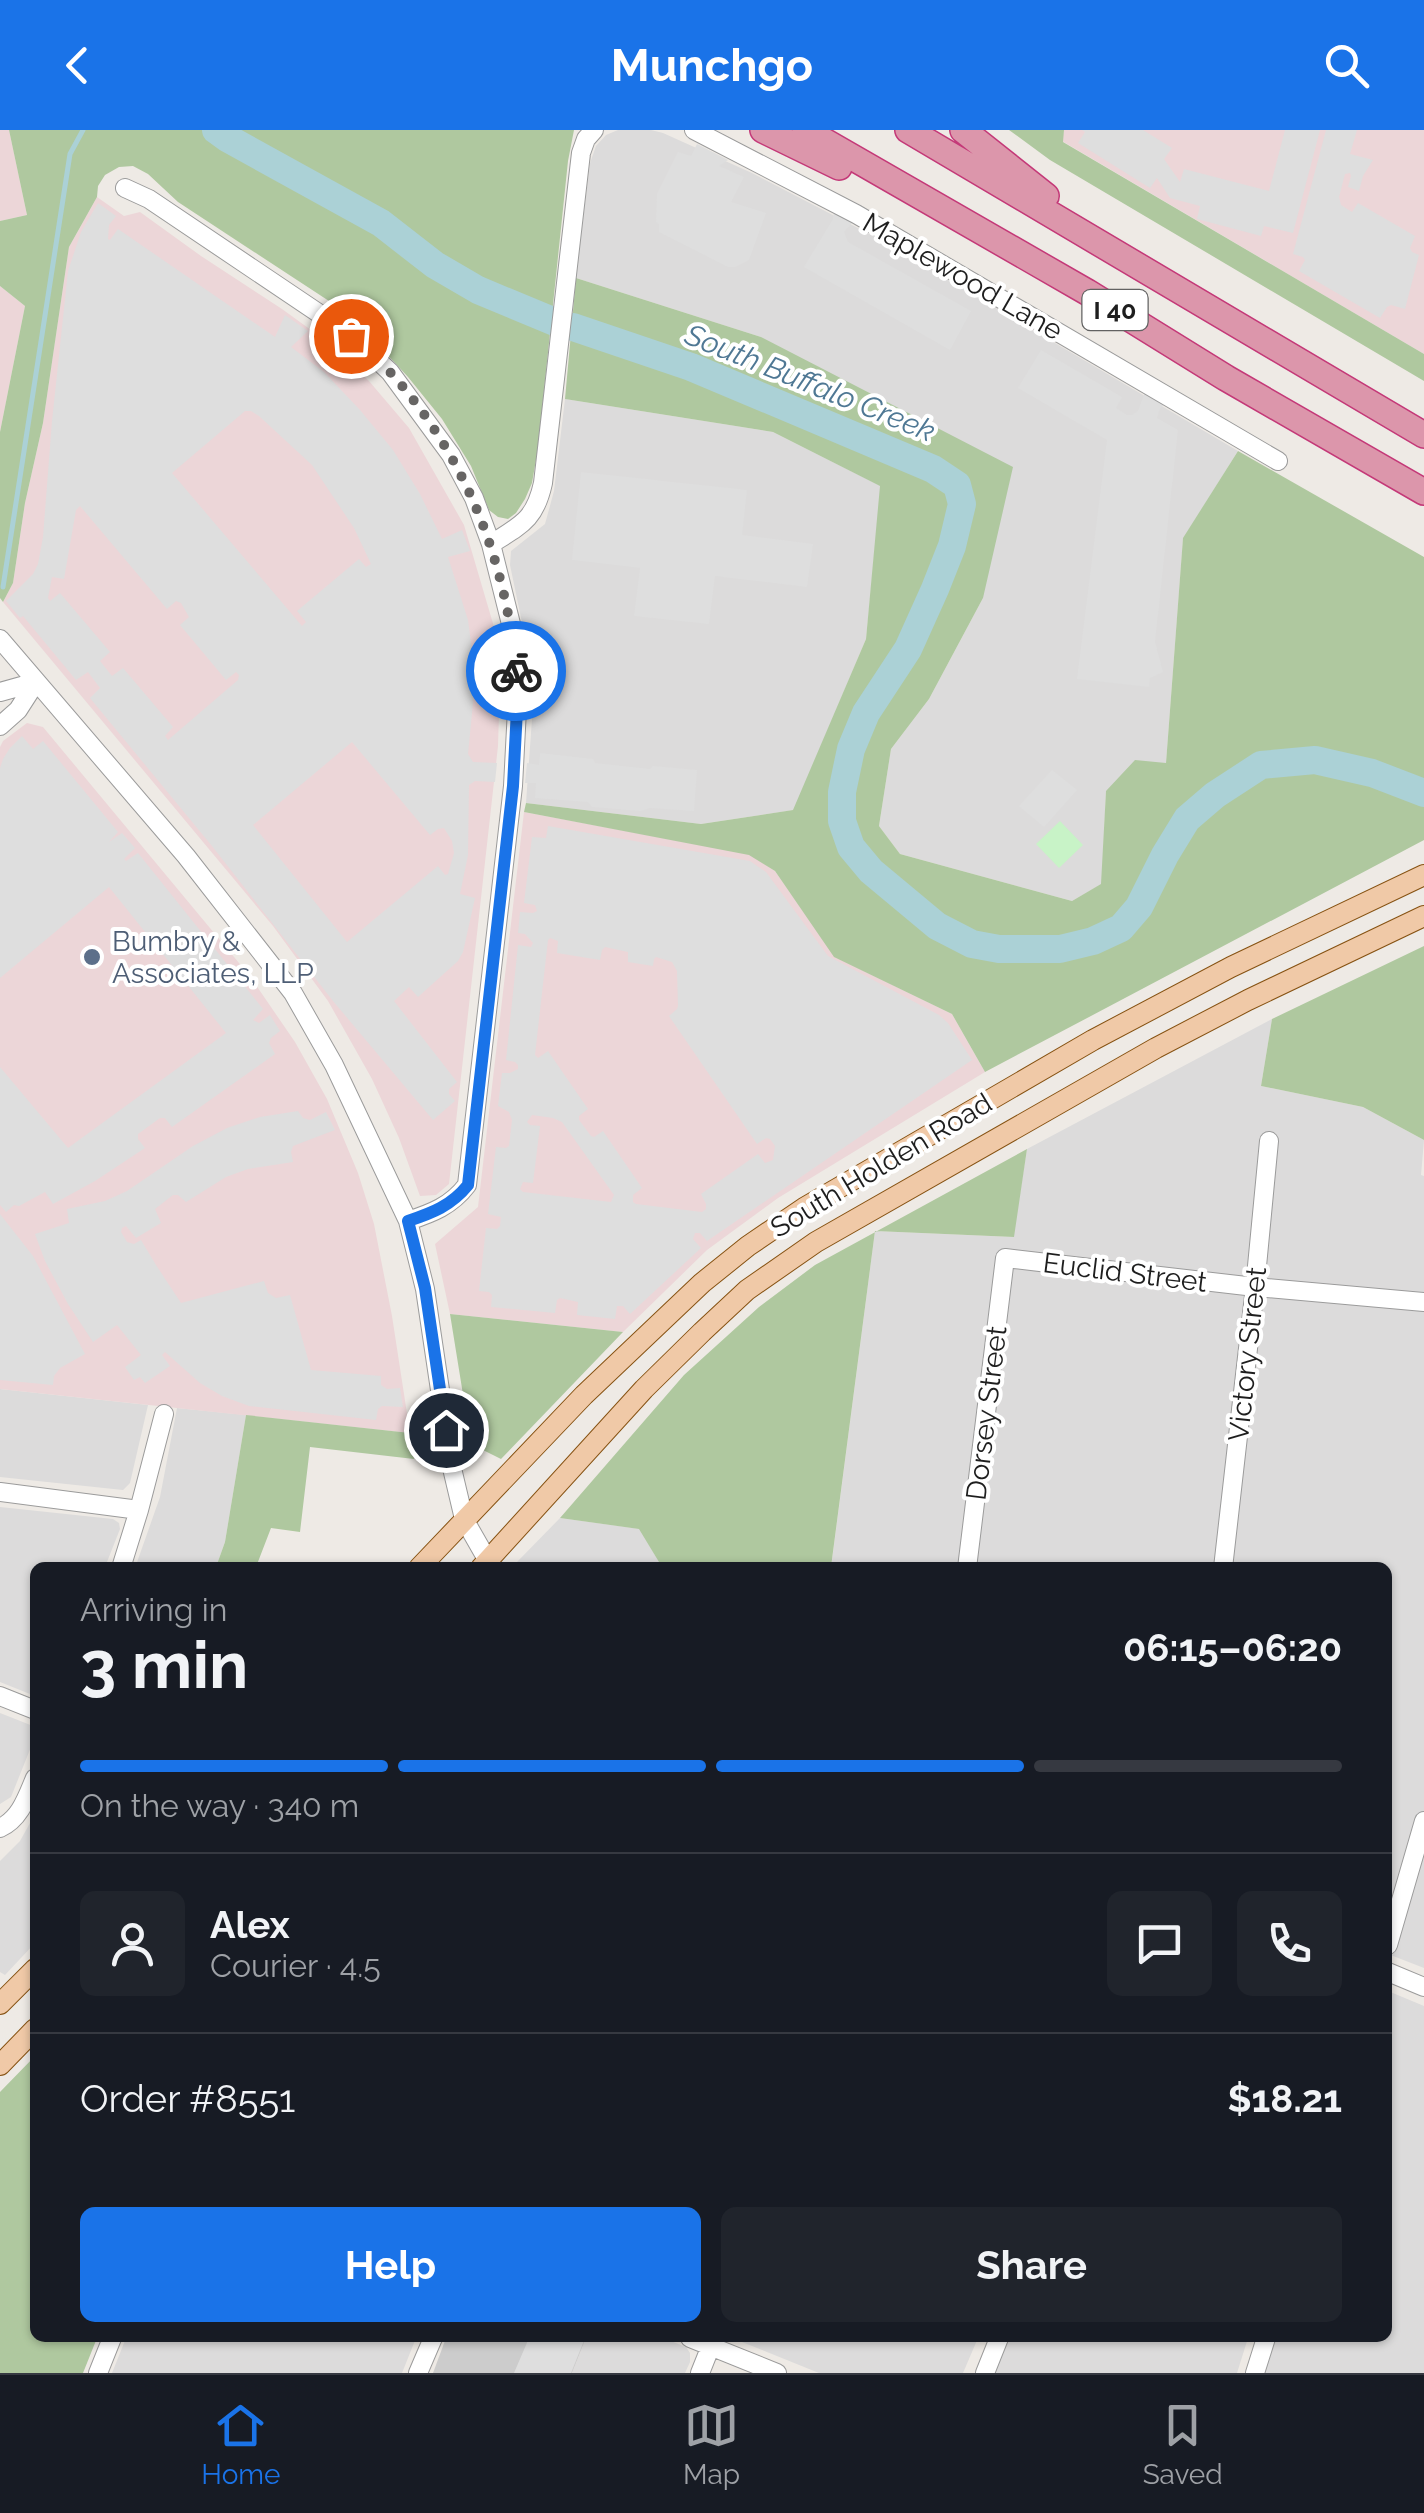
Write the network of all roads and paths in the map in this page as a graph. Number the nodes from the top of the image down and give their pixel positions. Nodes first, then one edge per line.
1 (594, 130) edge
2 (694, 130) edge
3 (763, 130) edge
4 (805, 130) edge
5 (908, 130) edge
6 (963, 130) edge
7 (125, 188) dead end
8 (1116, 252) junction
9 (1087, 292) junction
10 (1424, 435) edge
11 (1278, 461) dead end
12 (1424, 492) edge
13 (491, 544) junction
14 (0, 639) edge
15 (36, 682) junction
16 (0, 692) edge
17 (0, 726) edge
18 (1424, 875) edge
19 (1424, 916) edge
20 (1268, 1140) dead end
21 (408, 1221) junction
22 (1005, 1258) joint
23 (1255, 1287) junction
24 (1424, 1302) edge
25 (164, 1414) dead end
26 (0, 1492) edge
27 (139, 1510) junction
28 (464, 1519) junction
29 (123, 1562) edge
30 (425, 1562) edge
31 (486, 1562) edge
32 (490, 1562) edge
33 (967, 1562) edge
34 (1223, 1562) edge
35 (0, 1696) edge
36 (30, 1708) edge
37 (30, 1790) edge
38 (1424, 1821) edge
39 (0, 1828) edge
40 (1392, 1931) edge
41 (30, 1973) edge
42 (1392, 1974) edge
43 (1424, 1986) edge
44 (0, 2004) edge
45 (30, 2034) edge
46 (0, 2065) edge
47 (110, 2342) edge
48 (431, 2342) edge
49 (712, 2342) edge
50 (997, 2342) edge
51 (1265, 2342) edge
52 (98, 2373) edge
53 (418, 2373) edge
54 (700, 2373) edge
55 (777, 2373) edge
56 (984, 2373) edge
57 (1254, 2373) edge

1 - 13 street
2 - 11 street, Maplewood Lane
3 - 9 highway
4 - 9 highway, I 40
5 - 8 highway, I 40
6 - 8 highway
7 - 13 street
8 - 10 highway, I 40
9 - 12 highway, I 40
13 - 21 street
14 - 15 street
15 - 16 street
15 - 17 street
15 - 21 street
18 - 28 main road, South Holden Road
19 - 32 main road, South Holden Road
20 - 23 street, Victory Street
21 - 28 street
22 - 23 street, Euclid Street
22 - 33 street, Dorsey Street
23 - 24 street, Euclid Street
23 - 34 street, Victory Street
25 - 27 street
26 - 27 street
27 - 29 street
28 - 30 main road, South Holden Road
28 - 31 street
35 - 36 street
37 - 39 street
38 - 40 street
41 - 44 main road
42 - 43 street
45 - 46 main road
47 - 52 street
48 - 53 street
49 - 54 street
49 - 55 street
50 - 56 street
51 - 57 street

